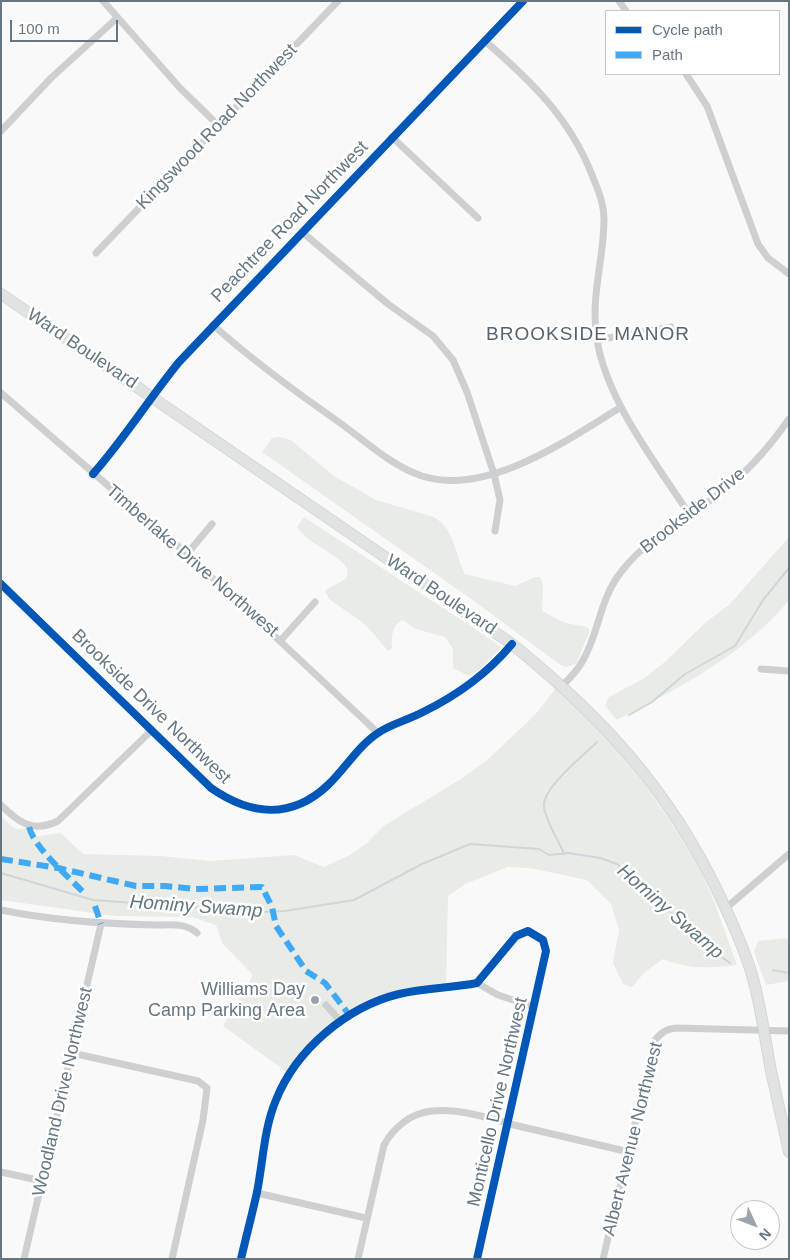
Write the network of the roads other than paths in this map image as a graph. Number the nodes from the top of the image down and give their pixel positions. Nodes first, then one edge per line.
1 (103, 1) edge
2 (338, 1) edge
3 (523, 1) edge
4 (117, 18) junction
5 (485, 41) junction
6 (687, 75) edge
7 (219, 126) junction
8 (1, 131) edge
9 (392, 137) junction
10 (478, 218) dead end
11 (302, 232) junction
12 (96, 253) dead end
13 (789, 274) edge
14 (1, 294) edge
15 (213, 325) junction
16 (671, 327) dead end
17 (597, 340) junction
18 (1, 393) edge
19 (151, 397) junction
20 (621, 407) junction
21 (789, 420) edge
22 (93, 474) junction
23 (494, 474) junction
24 (689, 514) junction
25 (212, 524) dead end
26 (495, 530) dead end
27 (187, 554) junction
28 (1, 584) edge
29 (315, 602) dead end
30 (281, 640) junction
31 (512, 644) junction
32 (761, 668) dead end
33 (789, 671) edge
34 (563, 685) junction
35 (152, 730) junction
36 (378, 733) junction
37 (1, 805) edge
38 (789, 854) edge
39 (726, 908) junction
40 (1, 910) edge
41 (101, 924) junction
42 (197, 933) dead end
43 (477, 983) junction
44 (326, 1005) dead end
45 (534, 1007) junction
46 (341, 1022) junction
47 (764, 1031) junction
48 (789, 1031) edge
49 (72, 1053) junction
50 (508, 1124) junction
51 (629, 1152) junction
52 (789, 1152) edge
53 (1, 1172) edge
54 (42, 1181) junction
55 (256, 1193) junction
56 (366, 1218) junction
57 (24, 1259) edge
58 (172, 1259) edge
59 (241, 1259) edge
60 (358, 1259) edge
61 (477, 1259) edge
62 (603, 1259) edge

1 - 4 street
2 - 7 street, Kingswood Road Northwest
3 - 5 street, Peachtree Road Northwest
4 - 7 street
4 - 8 street
5 - 9 street, Peachtree Road Northwest
5 - 17 street
6 - 13 street
7 - 12 street, Kingswood Road Northwest
9 - 10 street
9 - 11 street, Peachtree Road Northwest
11 - 15 street, Peachtree Road Northwest
11 - 23 street
14 - 19 main road, Ward Boulevard
15 - 19 street, Peachtree Road Northwest
15 - 23 street
16 - 17 street
17 - 20 street
18 - 22 street, Timberlake Drive Northwest
19 - 22 street, Peachtree Road Northwest
19 - 31 main road, Ward Boulevard
20 - 23 street
20 - 24 street
21 - 24 street, Brookside Drive
22 - 27 street, Timberlake Drive Northwest
23 - 26 street
24 - 34 street, Brookside Drive
25 - 27 street
27 - 30 street, Timberlake Drive Northwest
28 - 35 street, Brookside Drive Northwest
29 - 30 street
30 - 36 street, Timberlake Drive Northwest
31 - 34 main road, Ward Boulevard
31 - 36 street, Brookside Drive Northwest
32 - 33 street
34 - 39 main road, Ward Boulevard
35 - 36 street, Brookside Drive Northwest
35 - 37 street
38 - 39 street
39 - 47 main road, Ward Boulevard
40 - 41 street
41 - 42 street
41 - 49 street, Woodland Drive Northwest
43 - 45 street
43 - 45 street, Monticello Drive Northwest
43 - 46 street
44 - 46 street
45 - 50 street, Monticello Drive Northwest
46 - 55 street
47 - 48 street
47 - 51 street, Albert Avenue Northwest
47 - 52 main road, Ward Boulevard
49 - 54 street, Woodland Drive Northwest
49 - 58 street
50 - 51 street
50 - 56 street
50 - 61 street, Monticello Drive Northwest
51 - 62 street, Albert Avenue Northwest
53 - 54 street
54 - 57 street, Woodland Drive Northwest
55 - 56 street
55 - 59 street
56 - 60 street

